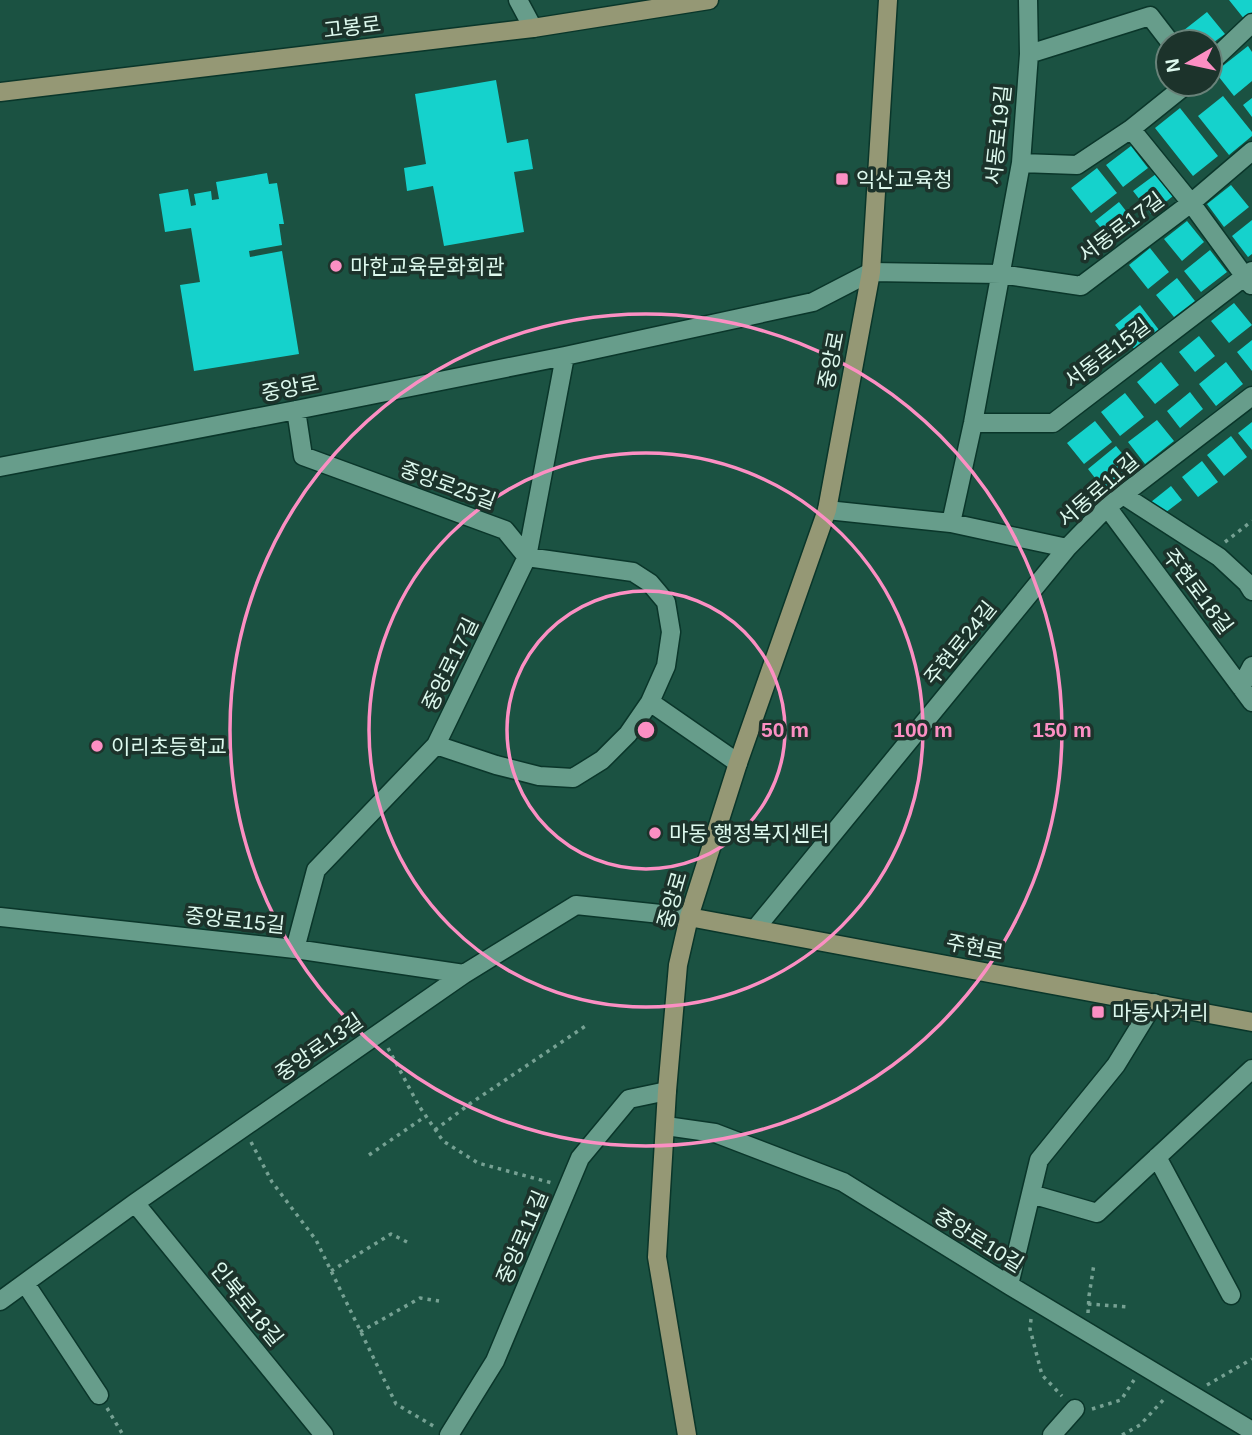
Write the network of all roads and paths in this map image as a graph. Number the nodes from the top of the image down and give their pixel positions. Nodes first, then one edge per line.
1 (518, 0) edge
2 (709, 0) edge
3 (888, 0) edge
4 (1028, 0) edge
5 (1252, 23) edge
6 (533, 28) junction
7 (1159, 28) edge
8 (1224, 50) edge
9 (1029, 54) junction
10 (0, 92) edge
11 (1170, 98) edge
12 (1131, 130) junction
13 (1252, 151) edge
14 (1021, 163) junction
15 (1191, 203) junction
16 (871, 272) junction
17 (999, 274) junction
18 (1250, 278) edge
19 (565, 356) junction
20 (1252, 396) edge
21 (296, 410) junction
22 (973, 423) junction
23 (0, 467) edge
24 (1123, 495) junction
25 (1107, 507) junction
26 (827, 510) junction
27 (1252, 521) edge
28 (951, 523) junction
29 (1067, 548) junction
30 (1212, 552) junction
31 (527, 557) junction
32 (1252, 591) edge
33 (1252, 666) edge
34 (1247, 695) edge
35 (650, 702) junction
36 (436, 745) junction
37 (738, 763) junction
38 (0, 917) edge
39 (689, 917) junction
40 (755, 929) junction
41 (295, 949) junction
42 (464, 974) junction
43 (1154, 1003) junction
44 (1252, 1021) edge
45 (587, 1026) dead end
46 (380, 1033) junction
47 (1252, 1069) edge
48 (667, 1091) junction
49 (426, 1116) junction
50 (666, 1126) junction
51 (243, 1128) junction
52 (435, 1130) junction
53 (369, 1155) dead end
54 (1157, 1157) junction
55 (568, 1187) junction
56 (1031, 1194) junction
57 (135, 1203) junction
58 (407, 1242) dead end
59 (1094, 1264) dead end
60 (331, 1271) junction
61 (25, 1283) junction
62 (1009, 1285) junction
63 (1231, 1295) dead end
64 (1034, 1300) junction
65 (0, 1301) edge
66 (439, 1301) dead end
67 (1088, 1304) junction
68 (1129, 1307) dead end
69 (360, 1332) junction
70 (1088, 1333) junction
71 (1252, 1359) edge
72 (1143, 1366) junction
73 (1182, 1390) junction
74 (99, 1395) joint
75 (1075, 1409) junction
76 (1252, 1431) edge
77 (123, 1435) edge
78 (324, 1435) edge
79 (449, 1435) edge
80 (687, 1435) edge
81 (1052, 1435) edge
82 (1122, 1435) edge

1 - 6 street
2 - 6 street, 고봉로
3 - 16 street, 중앙로
4 - 9 street, 서동로19길
5 - 8 street
6 - 10 street, 고봉로
7 - 9 street
9 - 14 street, 서동로19길
11 - 12 street
12 - 14 street
12 - 15 street
13 - 15 street, 서동로17길
14 - 17 street, 서동로19길
15 - 17 street, 서동로17길
15 - 18 street
16 - 17 street
16 - 19 street, 중앙로
16 - 26 street, 중앙로
17 - 22 street, 서동로19길
18 - 22 street, 서동로15길
19 - 21 street, 중앙로
19 - 31 street, 중앙로17길
20 - 24 street, 서동로11길
21 - 23 street, 중앙로
21 - 31 street, 중앙로25길
22 - 28 street, 서동로19길
24 - 25 street, 서동로11길
24 - 30 street
25 - 29 street, 서동로11길
25 - 34 street, 주현로18길
26 - 28 street, 서동로11길
26 - 37 street, 중앙로
27 - 30 path
28 - 29 street, 서동로11길
29 - 40 street, 주현로24길
30 - 32 street
31 - 35 street
31 - 36 street, 중앙로17길
33 - 34 street
35 - 36 street
35 - 37 street
36 - 41 street, 중앙로17길
37 - 39 street, 중앙로
38 - 41 street, 중앙로15길
39 - 40 street, 주현로
39 - 42 street, 중앙로13길
39 - 48 street, 중앙로
40 - 43 street, 주현로
41 - 42 street, 중앙로15길
42 - 46 street, 중앙로13길
43 - 44 street, 주현로
43 - 56 street
45 - 52 path
46 - 49 path
46 - 51 street, 중앙로13길
47 - 54 street
48 - 50 street, 중앙로
48 - 55 street, 중앙로11길
49 - 52 path
49 - 53 path
50 - 62 street, 중앙로10길
50 - 80 street, 중앙로
51 - 57 street, 중앙로13길
51 - 60 path
52 - 55 path
54 - 56 street
54 - 63 street
55 - 79 street, 중앙로11길
56 - 62 street
57 - 61 street, 중앙로13길
57 - 78 street, 인북로18길
58 - 60 path
59 - 67 path
60 - 69 path
61 - 65 street, 중앙로13길
61 - 74 street
62 - 64 street, 중앙로10길
64 - 70 street, 중앙로10길
64 - 75 path
66 - 69 path
67 - 68 path
67 - 70 path
69 - 79 path
70 - 72 street, 중앙로10길
71 - 73 path
72 - 73 street, 중앙로10길
72 - 75 path
73 - 76 street, 중앙로10길
73 - 82 path
74 - 77 path
75 - 81 street

